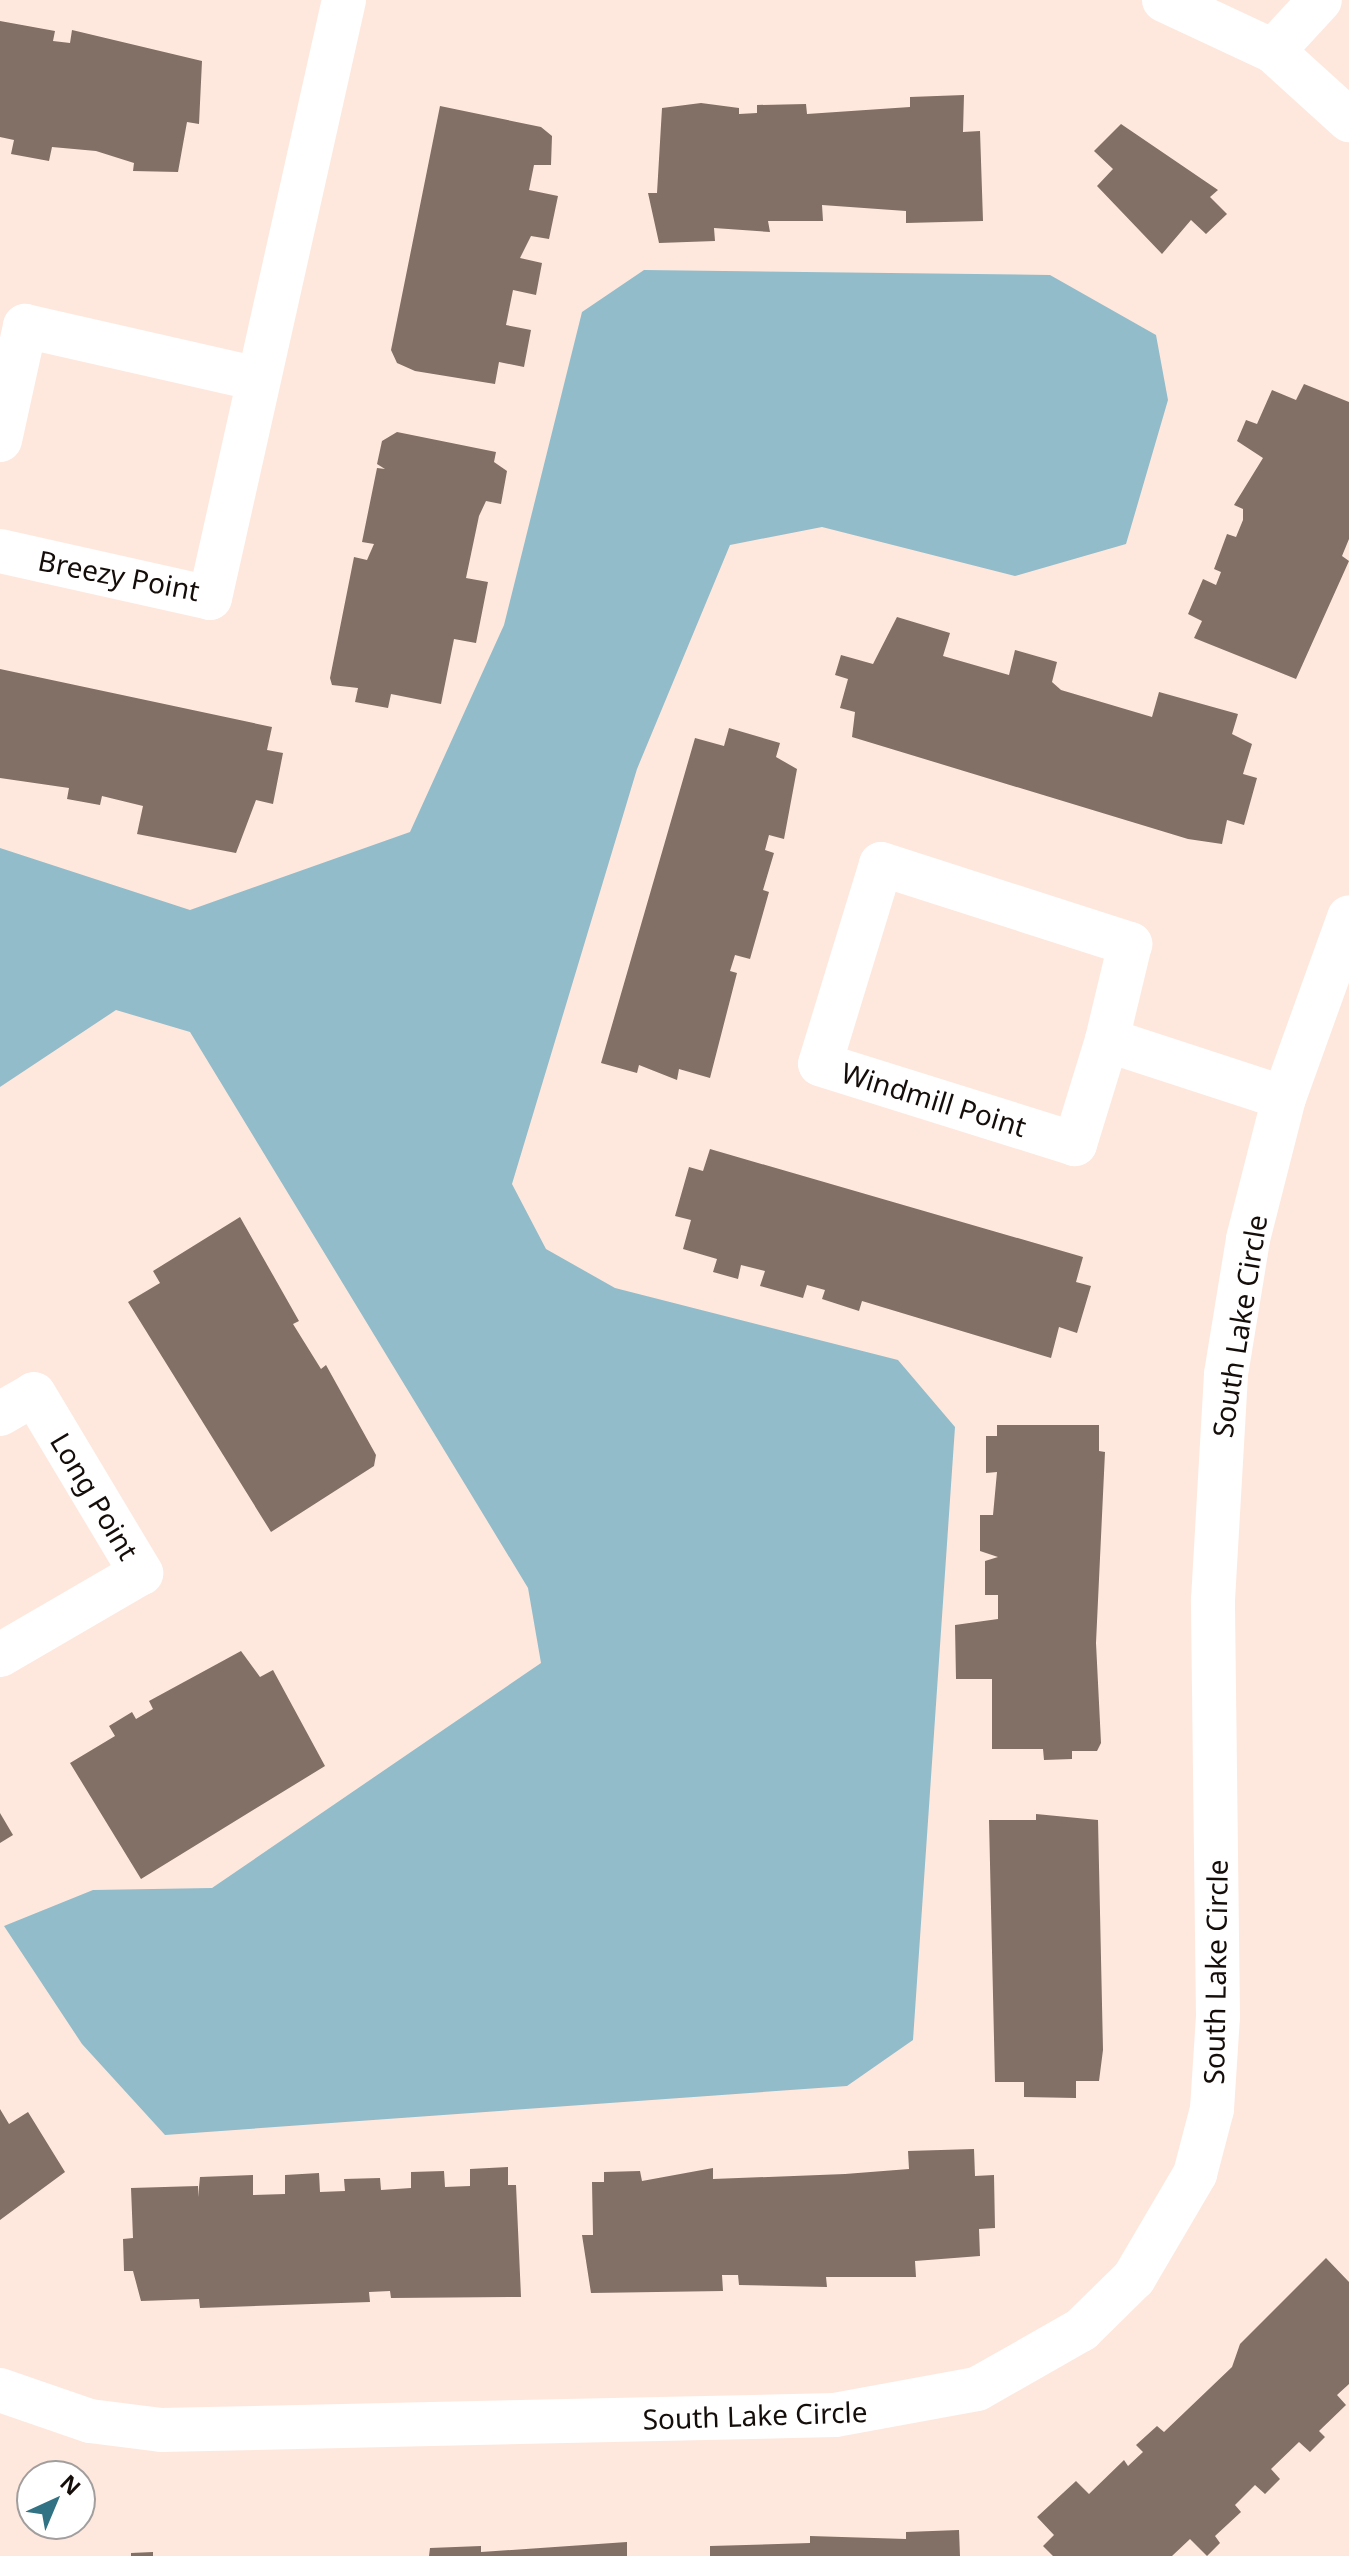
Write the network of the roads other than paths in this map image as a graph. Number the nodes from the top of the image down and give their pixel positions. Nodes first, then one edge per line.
1 (344, 0) edge
2 (1164, 0) edge
3 (1320, 0) edge
4 (1273, 51) junction
5 (1347, 114) edge
6 (258, 379) junction
7 (0, 440) edge
8 (0, 551) edge
9 (1349, 917) edge
10 (1107, 1040) junction
11 (1284, 1098) junction
12 (0, 1414) edge
13 (0, 1655) edge
14 (0, 2390) edge

1 - 6 street, Breezy Point
2 - 4 street
3 - 4 street
4 - 5 street
6 - 7 street
6 - 8 street, Breezy Point
9 - 11 street, South Lake Circle
10 - 10 street, Windmill Point
10 - 11 street
11 - 14 street, South Lake Circle
12 - 13 street, Long Point

